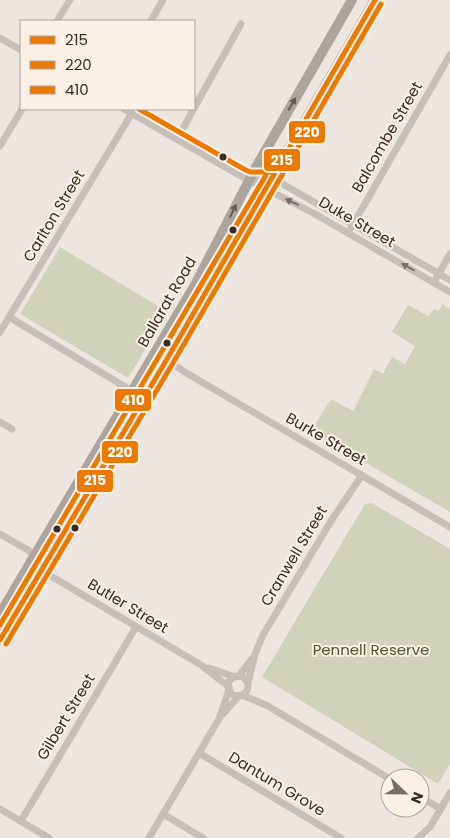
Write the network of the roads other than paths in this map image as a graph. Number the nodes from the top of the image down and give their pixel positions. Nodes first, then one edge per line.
1 (70, 0) edge
2 (162, 0) edge
3 (375, 0) edge
4 (349, 1) edge
5 (58, 20) edge
6 (152, 20) edge
7 (241, 24) dead end
8 (0, 38) edge
9 (20, 49) edge
10 (450, 55) edge
11 (195, 107) edge
12 (21, 110) edge
13 (126, 110) edge
14 (193, 110) edge
15 (132, 113) junction
16 (177, 139) junction
17 (0, 146) edge
18 (249, 179) junction
19 (272, 179) junction
20 (266, 190) junction
21 (353, 224) junction
22 (348, 232) junction
23 (450, 254) edge
24 (439, 273) junction
25 (450, 280) edge
26 (434, 282) junction
27 (450, 292) edge
28 (9, 318) junction
29 (0, 332) edge
30 (156, 352) junction
31 (167, 359) junction
32 (160, 371) junction
33 (188, 374) junction
34 (132, 390) junction
35 (0, 422) edge
36 (12, 429) dead end
37 (362, 475) junction
38 (450, 528) edge
39 (0, 534) edge
40 (33, 557) junction
41 (42, 568) junction
42 (0, 614) edge
43 (136, 627) junction
44 (0, 640) edge
45 (255, 654) junction
46 (201, 665) junction
47 (237, 676) junction
48 (248, 685) junction
49 (229, 688) junction
50 (241, 696) junction
51 (268, 706) junction
52 (218, 719) junction
53 (198, 753) junction
54 (380, 773) edge
55 (450, 793) edge
56 (430, 802) edge
57 (0, 809) edge
58 (441, 809) junction
59 (163, 814) junction
60 (21, 822) junction
61 (49, 838) edge
62 (149, 838) edge
63 (203, 838) edge
64 (341, 838) edge
65 (418, 838) edge

1 - 5 street
2 - 6 street
3 - 19 highway, Ballarat Road
18 -> 4 highway, Ballarat Road
7 - 11 street
8 - 9 street
10 - 21 street, Balcombe Street
12 - 17 street
13 - 15 street, Duke Street
14 - 16 street
15 - 16 street, Duke Street
15 - 28 street, Carlton Street
16 - 18 street, Duke Street
18 - 19 street, Duke Street
18 - 20 street, Duke Street
30 -> 18 highway, Ballarat Road
19 - 20 highway, Ballarat Road
19 - 21 street, Duke Street
22 -> 20 street, Duke Street
20 - 31 highway, Ballarat Road
21 - 22 street, Balcombe Street
21 - 24 street, Duke Street
26 -> 22 street, Duke Street
23 - 24 street
24 - 25 street, Duke Street
24 - 26 street
26 - 27 street, Duke Street
28 - 29 street, Carlton Street
28 - 34 street
30 - 31 street, Burke Street
30 - 34 highway, Ballarat Road
31 - 32 highway, Ballarat Road
31 - 33 street, Burke Street
32 - 33 street, Burke Street
32 - 41 highway, Ballarat Road
33 - 37 street, Burke Street
34 - 40 highway, Ballarat Road
35 - 36 street
37 - 38 street, Burke Street
37 - 45 street, Cranwell Street
39 - 40 street, Butler Street
40 - 41 street, Butler Street
40 - 42 highway, Ballarat Road
41 - 43 street, Butler Street
41 - 44 highway, Ballarat Road
43 - 46 street, Butler Street
43 - 60 street, Gilbert Street
45 - 47 street, Cranwell Street
45 - 48 street, Cranwell Street
46 - 47 street, Butler Street
46 - 49 street, Butler Street
47 - 48 street
47 - 49 street
48 - 50 street
48 - 51 street
49 - 50 street
49 - 52 street
50 - 51 street
50 - 52 street
51 - 54 street
52 - 53 street
53 - 59 street
53 - 64 street, Dantum Grove
55 - 58 street
56 - 58 street
57 - 60 street
58 - 65 street
59 - 62 street
59 - 63 street
60 - 61 street

